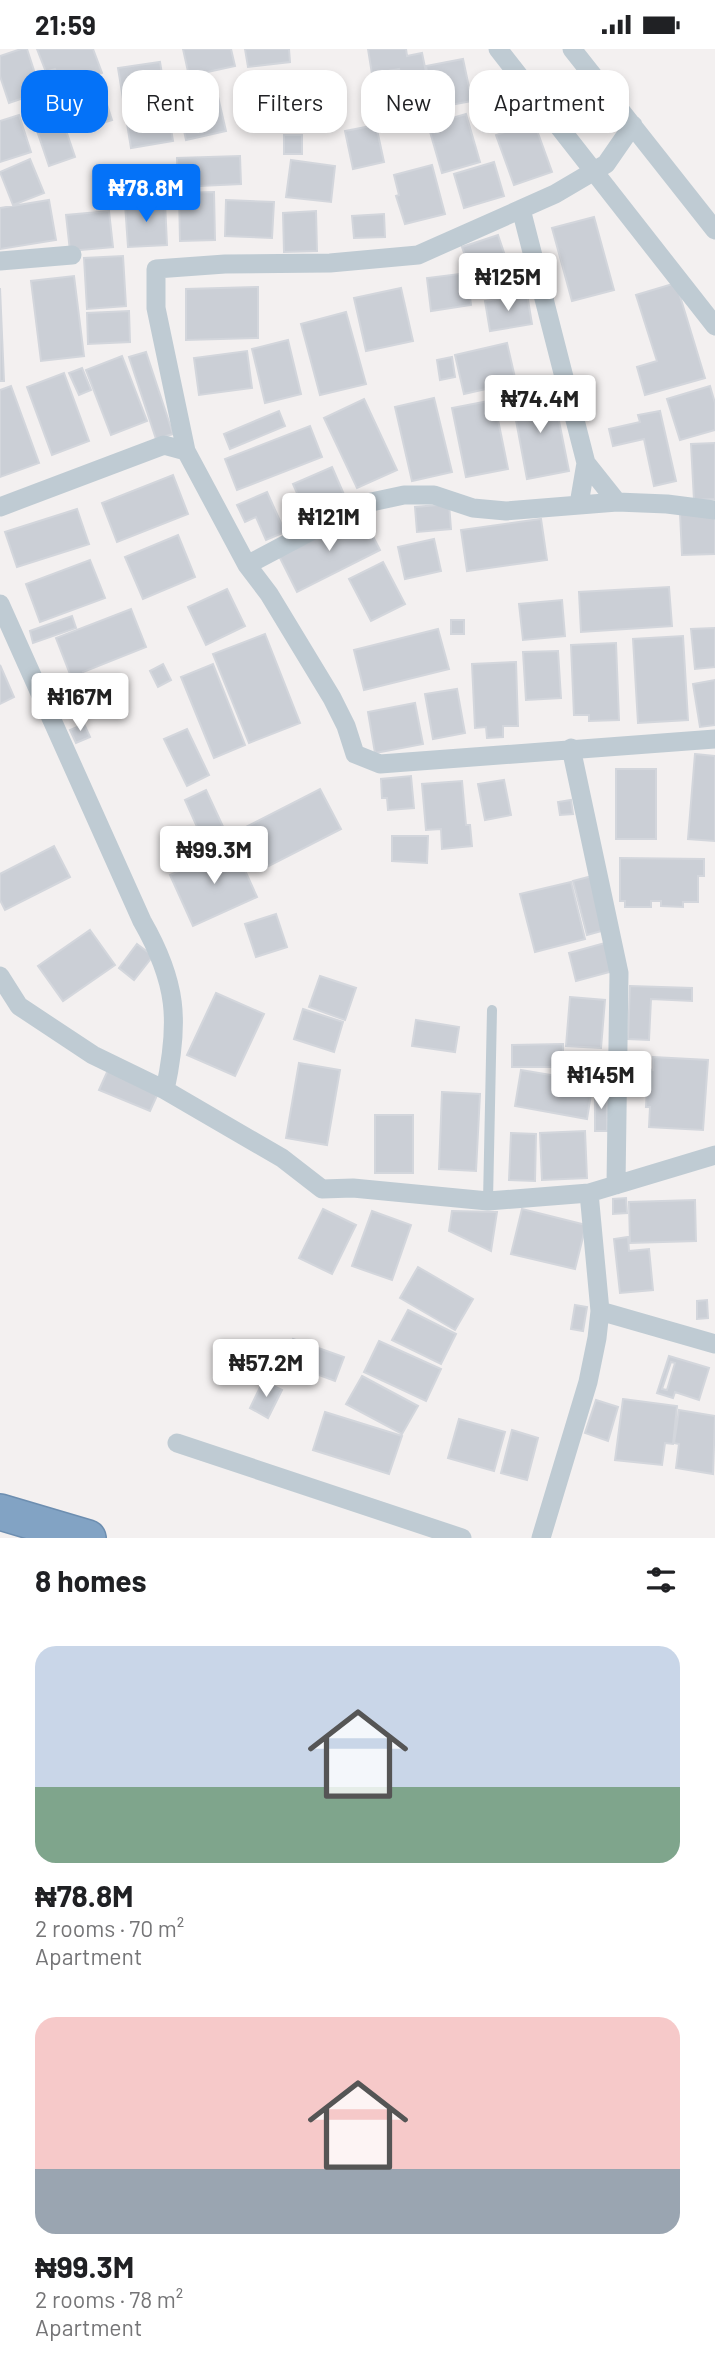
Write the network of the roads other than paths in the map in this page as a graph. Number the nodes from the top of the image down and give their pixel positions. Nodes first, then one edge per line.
1 (498, 49) edge
2 (572, 49) edge
3 (633, 125) junction
4 (594, 171) junction
5 (520, 209) junction
6 (715, 230) edge
7 (72, 255) dead end
8 (0, 261) edge
9 (715, 326) edge
10 (186, 451) junction
11 (586, 463) junction
12 (617, 502) junction
13 (579, 504) junction
14 (0, 507) edge
15 (715, 510) edge
16 (247, 565) junction
17 (0, 604) edge
18 (715, 739) edge
19 (571, 748) junction
20 (0, 976) edge
21 (492, 1010) dead end
22 (165, 1090) junction
23 (715, 1155) edge
24 (616, 1185) junction
25 (589, 1193) junction
26 (488, 1201) junction
27 (600, 1311) junction
28 (715, 1344) edge
29 (177, 1443) dead end
30 (0, 1512) edge
31 (88, 1538) edge
32 (462, 1538) edge
33 (541, 1538) edge

1 - 4 street
2 - 3 street
3 - 4 street
3 - 6 street
4 - 5 street
4 - 9 street
5 - 10 street
5 - 11 street
7 - 8 street
10 - 14 street
10 - 16 street
11 - 12 street
11 - 13 street
12 - 13 street
12 - 15 street
13 - 16 street
16 - 19 street
17 - 22 street
18 - 19 street
19 - 24 street
20 - 22 street
21 - 26 lane
22 - 26 street
23 - 24 street
24 - 25 street
25 - 26 street
25 - 27 street
27 - 28 street
27 - 33 street
29 - 32 street
30 - 31 highway

